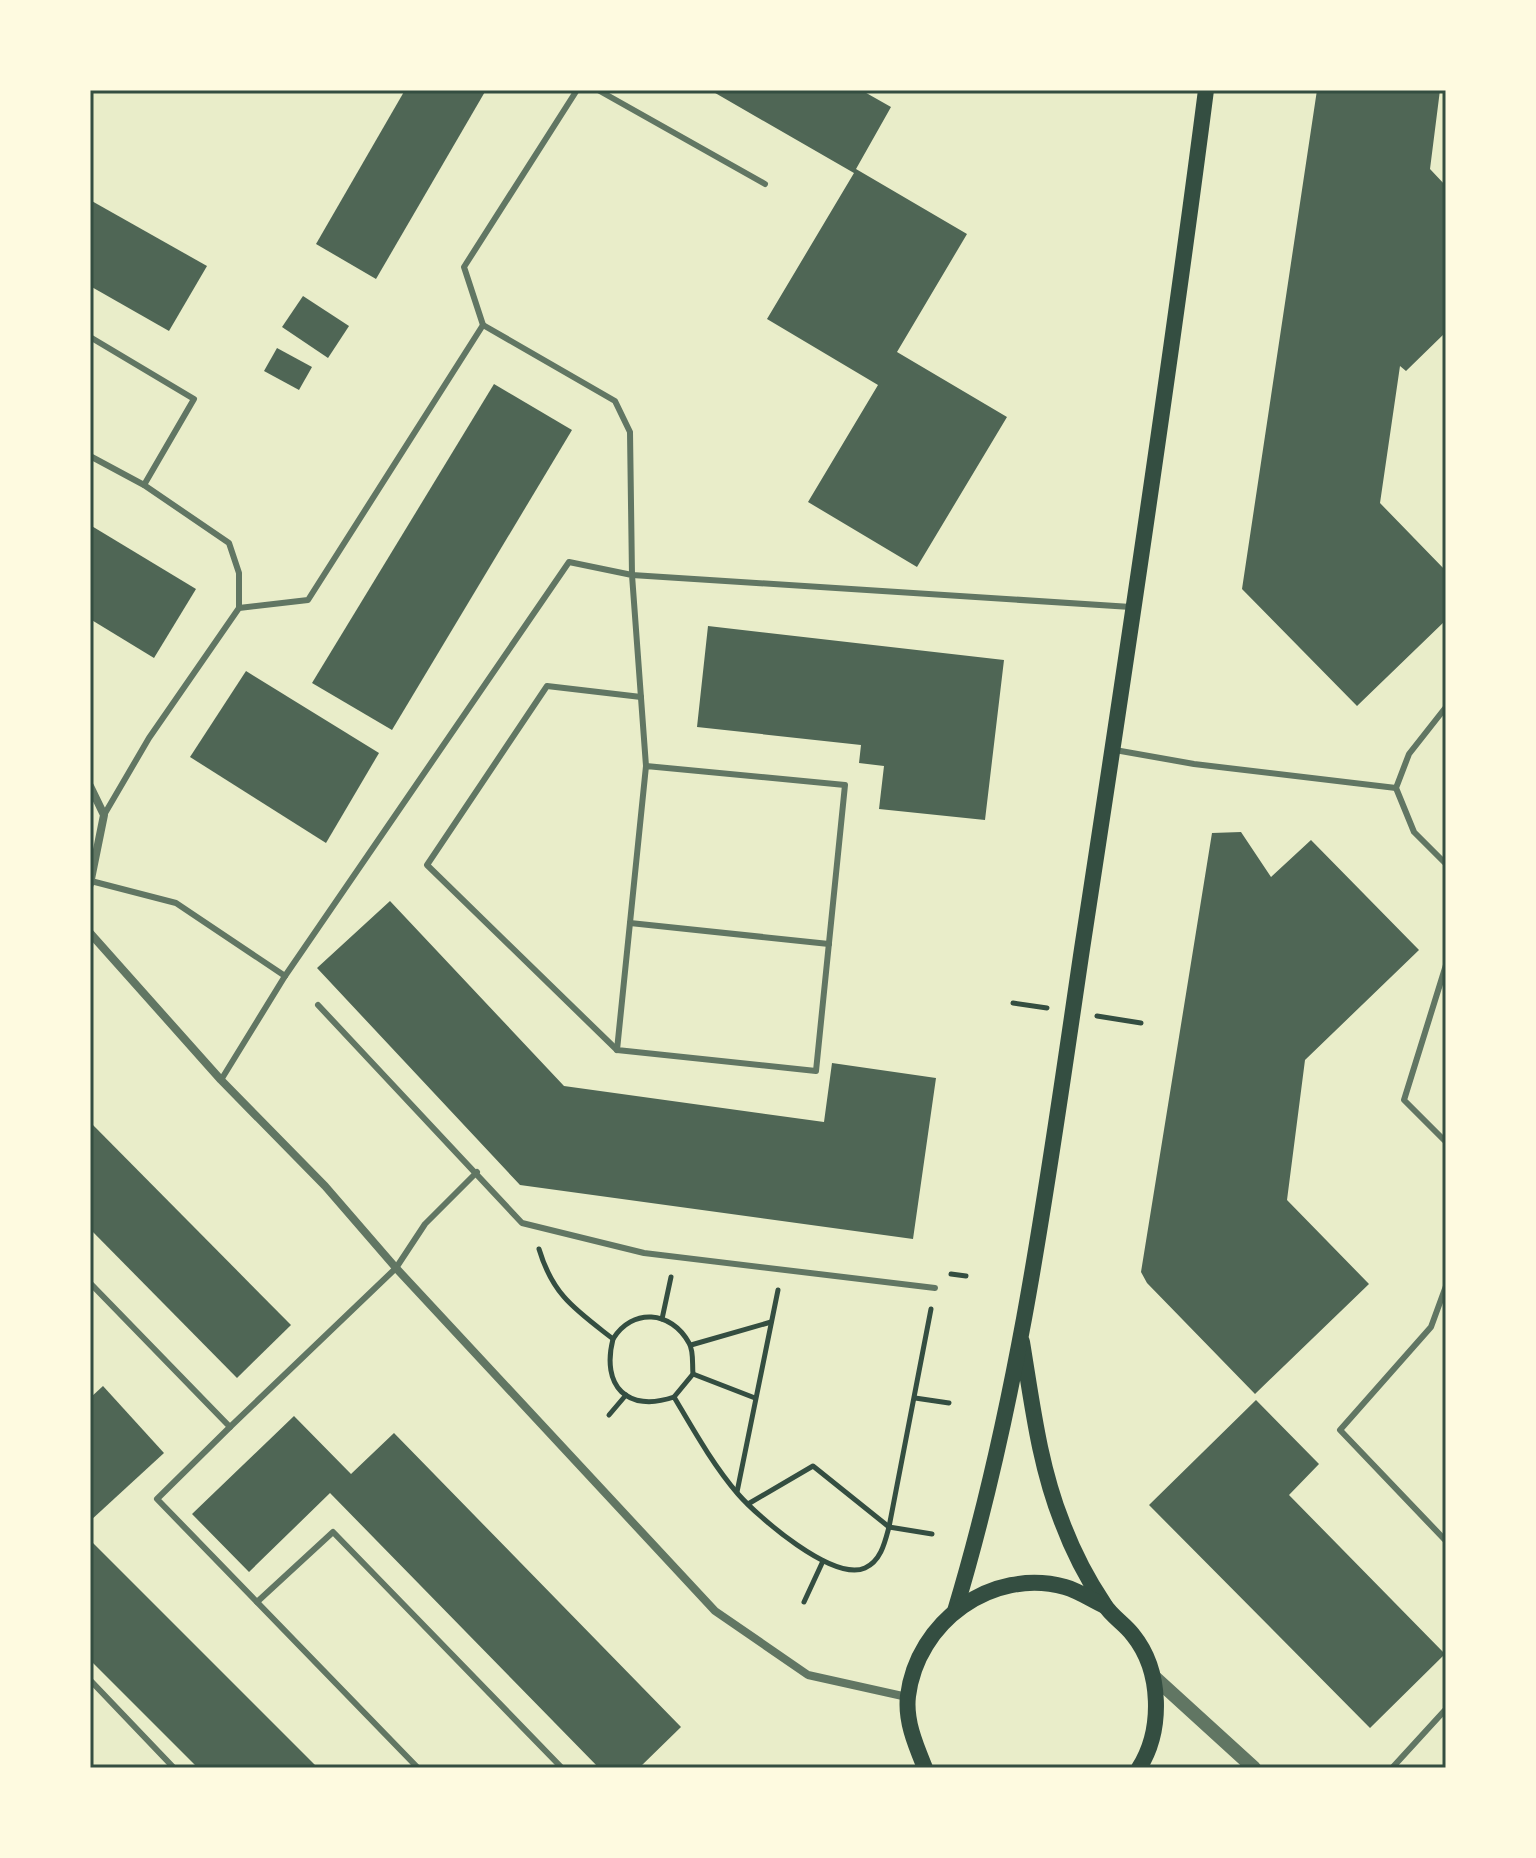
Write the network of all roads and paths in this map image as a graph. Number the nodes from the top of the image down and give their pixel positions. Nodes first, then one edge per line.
1 (577, 90) edge
2 (598, 90) edge
3 (1206, 90) edge
4 (765, 184) dead end
5 (483, 325) junction
6 (90, 337) edge
7 (90, 456) edge
8 (144, 485) junction
9 (632, 575) junction
10 (239, 608) junction
11 (1134, 608) junction
12 (641, 697) junction
13 (1446, 707) edge
14 (1113, 750) junction
15 (646, 766) junction
16 (90, 786) edge
17 (1396, 788) junction
18 (104, 815) junction
19 (1446, 864) edge
20 (90, 883) edge
21 (630, 923) junction
22 (90, 933) edge
23 (829, 944) junction
24 (1446, 965) edge
25 (285, 976) junction
26 (318, 1005) dead end
27 (617, 1050) junction
28 (221, 1080) junction
29 (1446, 1142) edge
30 (477, 1172) junction
31 (531, 1225) junction
32 (675, 1257) junction
33 (396, 1268) junction
34 (782, 1270) junction
35 (90, 1283) edge
36 (1446, 1286) edge
37 (935, 1288) joint
38 (662, 1319) junction
39 (771, 1322) junction
40 (1021, 1333) junction
41 (613, 1339) junction
42 (691, 1345) junction
43 (693, 1374) junction
44 (626, 1395) junction
45 (674, 1397) junction
46 (756, 1398) junction
47 (915, 1398) junction
48 (949, 1403) dead end
49 (609, 1415) dead end
50 (230, 1427) junction
51 (737, 1493) junction
52 (748, 1504) junction
53 (889, 1527) junction
54 (932, 1534) dead end
55 (1446, 1541) edge
56 (823, 1561) junction
57 (257, 1602) junction
58 (804, 1602) dead end
59 (1105, 1606) junction
60 (955, 1611) junction
61 (1153, 1676) junction
62 (90, 1680) edge
63 (907, 1697) junction
64 (1446, 1709) edge
65 (174, 1768) edge
66 (418, 1768) edge
67 (562, 1768) edge
68 (925, 1768) edge
69 (1139, 1768) edge
70 (1254, 1768) edge
71 (1392, 1768) edge

1 - 5 lane
2 - 4 lane
3 - 11 main road
5 - 9 lane
5 - 10 lane
6 - 8 lane
7 - 8 lane
8 - 10 lane
9 - 11 lane
9 - 12 lane
9 - 25 lane
10 - 18 lane
11 - 14 main road
12 - 15 lane
12 - 27 lane
13 - 17 lane
14 - 17 lane
14 - 40 main road
15 - 21 lane
15 - 23 lane
16 - 18 street
17 - 19 lane
18 - 20 street
20 - 25 lane
21 - 23 lane
21 - 27 lane
22 - 28 street
23 - 27 lane
24 - 29 lane
25 - 28 lane
26 - 30 lane
28 - 33 street
30 - 31 lane
30 - 33 lane
31 - 32 lane
31 - 41 path
32 - 34 lane
32 - 38 path
33 - 50 lane
33 - 63 street
34 - 37 lane
34 - 39 path
35 - 50 lane
36 - 55 lane
37 - 47 path
38 - 41 path
38 - 42 path
39 - 42 path
39 - 46 path
40 - 59 main road
40 - 60 main road
41 - 44 path
42 - 43 path
43 - 45 path
43 - 46 path
44 - 45 path
44 - 49 path
45 - 51 path
46 - 51 path
47 - 48 path
47 - 53 path
50 - 57 lane
51 - 52 path
52 - 53 path
52 - 56 path
53 - 54 path
53 - 56 path
56 - 58 path
57 - 66 lane
57 - 67 lane
59 - 60 main road
59 - 61 main road
60 - 63 main road
61 - 69 main road
61 - 70 street
62 - 65 lane
63 - 68 main road
64 - 71 lane

